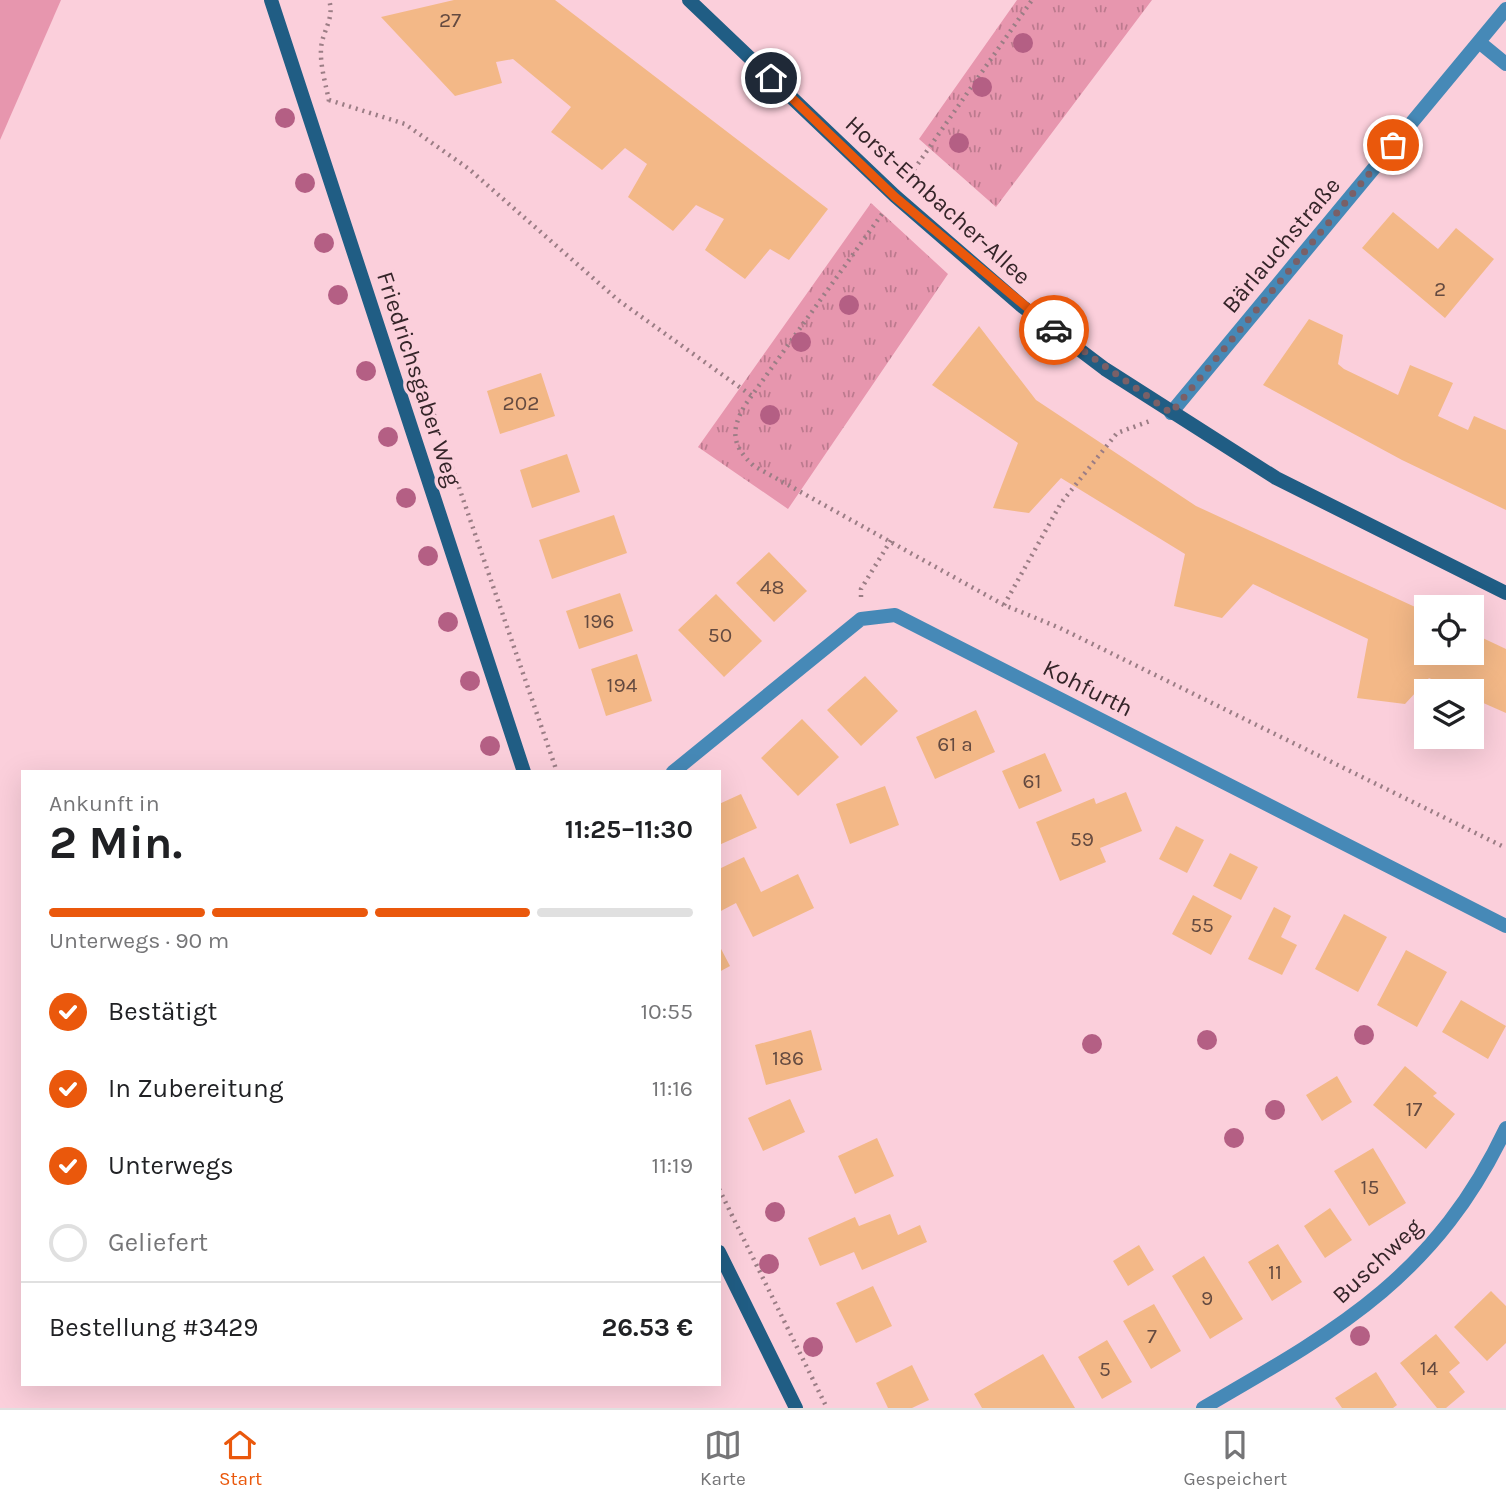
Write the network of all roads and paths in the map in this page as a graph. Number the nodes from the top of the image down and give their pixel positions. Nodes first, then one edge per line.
1 (271, 0) edge
2 (329, 0) edge
3 (689, 0) edge
4 (1032, 0) edge
5 (1506, 9) edge
6 (1479, 42) junction
7 (1506, 64) edge
8 (329, 100) junction
9 (332, 111) dead end
10 (895, 197) junction
11 (408, 340) dead end
12 (752, 396) junction
13 (1171, 413) junction
14 (891, 540) junction
15 (1506, 593) edge
16 (1004, 605) junction
17 (861, 619) junction
18 (523, 770) edge
19 (556, 770) edge
20 (675, 770) edge
21 (1506, 848) edge
22 (1506, 926) edge
23 (1506, 1128) edge
24 (721, 1193) edge
25 (721, 1256) edge
26 (796, 1408) edge
27 (827, 1408) edge
28 (1203, 1408) edge

1 - 18 street, Friedrichsgaber Weg
2 - 8 path
3 - 10 street, Horst-Embacher-Allee
4 - 10 path
5 - 6 street, Bärlauchstraße
6 - 7 street
6 - 13 street, Bärlauchstraße
8 - 9 path
8 - 12 path
10 - 12 path
10 - 13 street, Horst-Embacher-Allee
11 - 19 path
12 - 14 path
13 - 15 street, Horst-Embacher-Allee
13 - 16 path
14 - 16 path
14 - 17 path
16 - 21 path
17 - 20 street
17 - 22 street, Kohfurth
23 - 28 street, Buschweg
24 - 27 path
25 - 26 street

